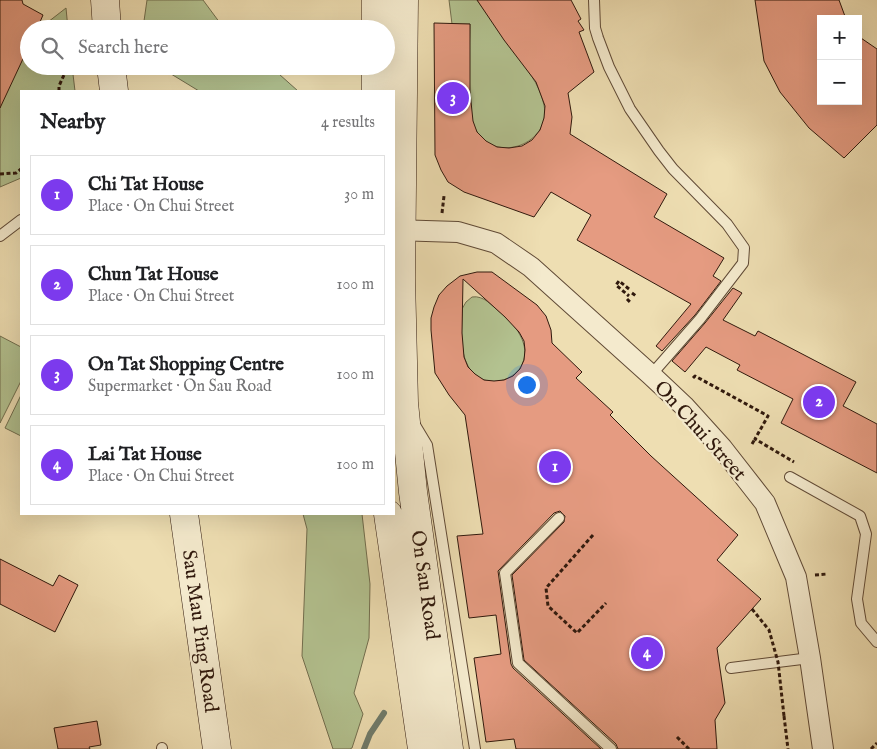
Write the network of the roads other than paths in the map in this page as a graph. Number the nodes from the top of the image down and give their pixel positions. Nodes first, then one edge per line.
1 (105, 0) edge
2 (376, 0) edge
3 (404, 0) edge
4 (594, 0) edge
5 (106, 20) edge
6 (376, 20) edge
7 (112, 75) edge
8 (376, 75) edge
9 (114, 90) edge
10 (376, 90) edge
11 (20, 221) edge
12 (398, 230) edge
13 (0, 236) edge
14 (651, 375) junction
15 (404, 403) junction
16 (790, 477) dead end
17 (184, 515) edge
18 (388, 515) edge
19 (559, 518) dead end
20 (877, 642) edge
21 (810, 658) junction
22 (731, 668) dead end
23 (218, 749) edge
24 (422, 749) edge
25 (448, 749) edge
26 (475, 749) edge
27 (611, 749) edge
28 (823, 749) edge

1 - 5 main road
2 - 6 main road
3 - 12 main road, On Sau Road
4 - 14 lane
7 - 9 main road
8 - 10 main road
11 - 13 lane
12 - 14 street, On Chui Street
12 - 15 main road, On Sau Road
14 - 21 street, On Chui Street
15 - 25 main road, On Sau Road
15 - 26 lane
16 - 20 lane
17 - 23 main road, Sau Mau Ping Road
18 - 24 main road, On Sau Road
19 - 27 lane
21 - 22 lane
21 - 28 street, On Chui Street

